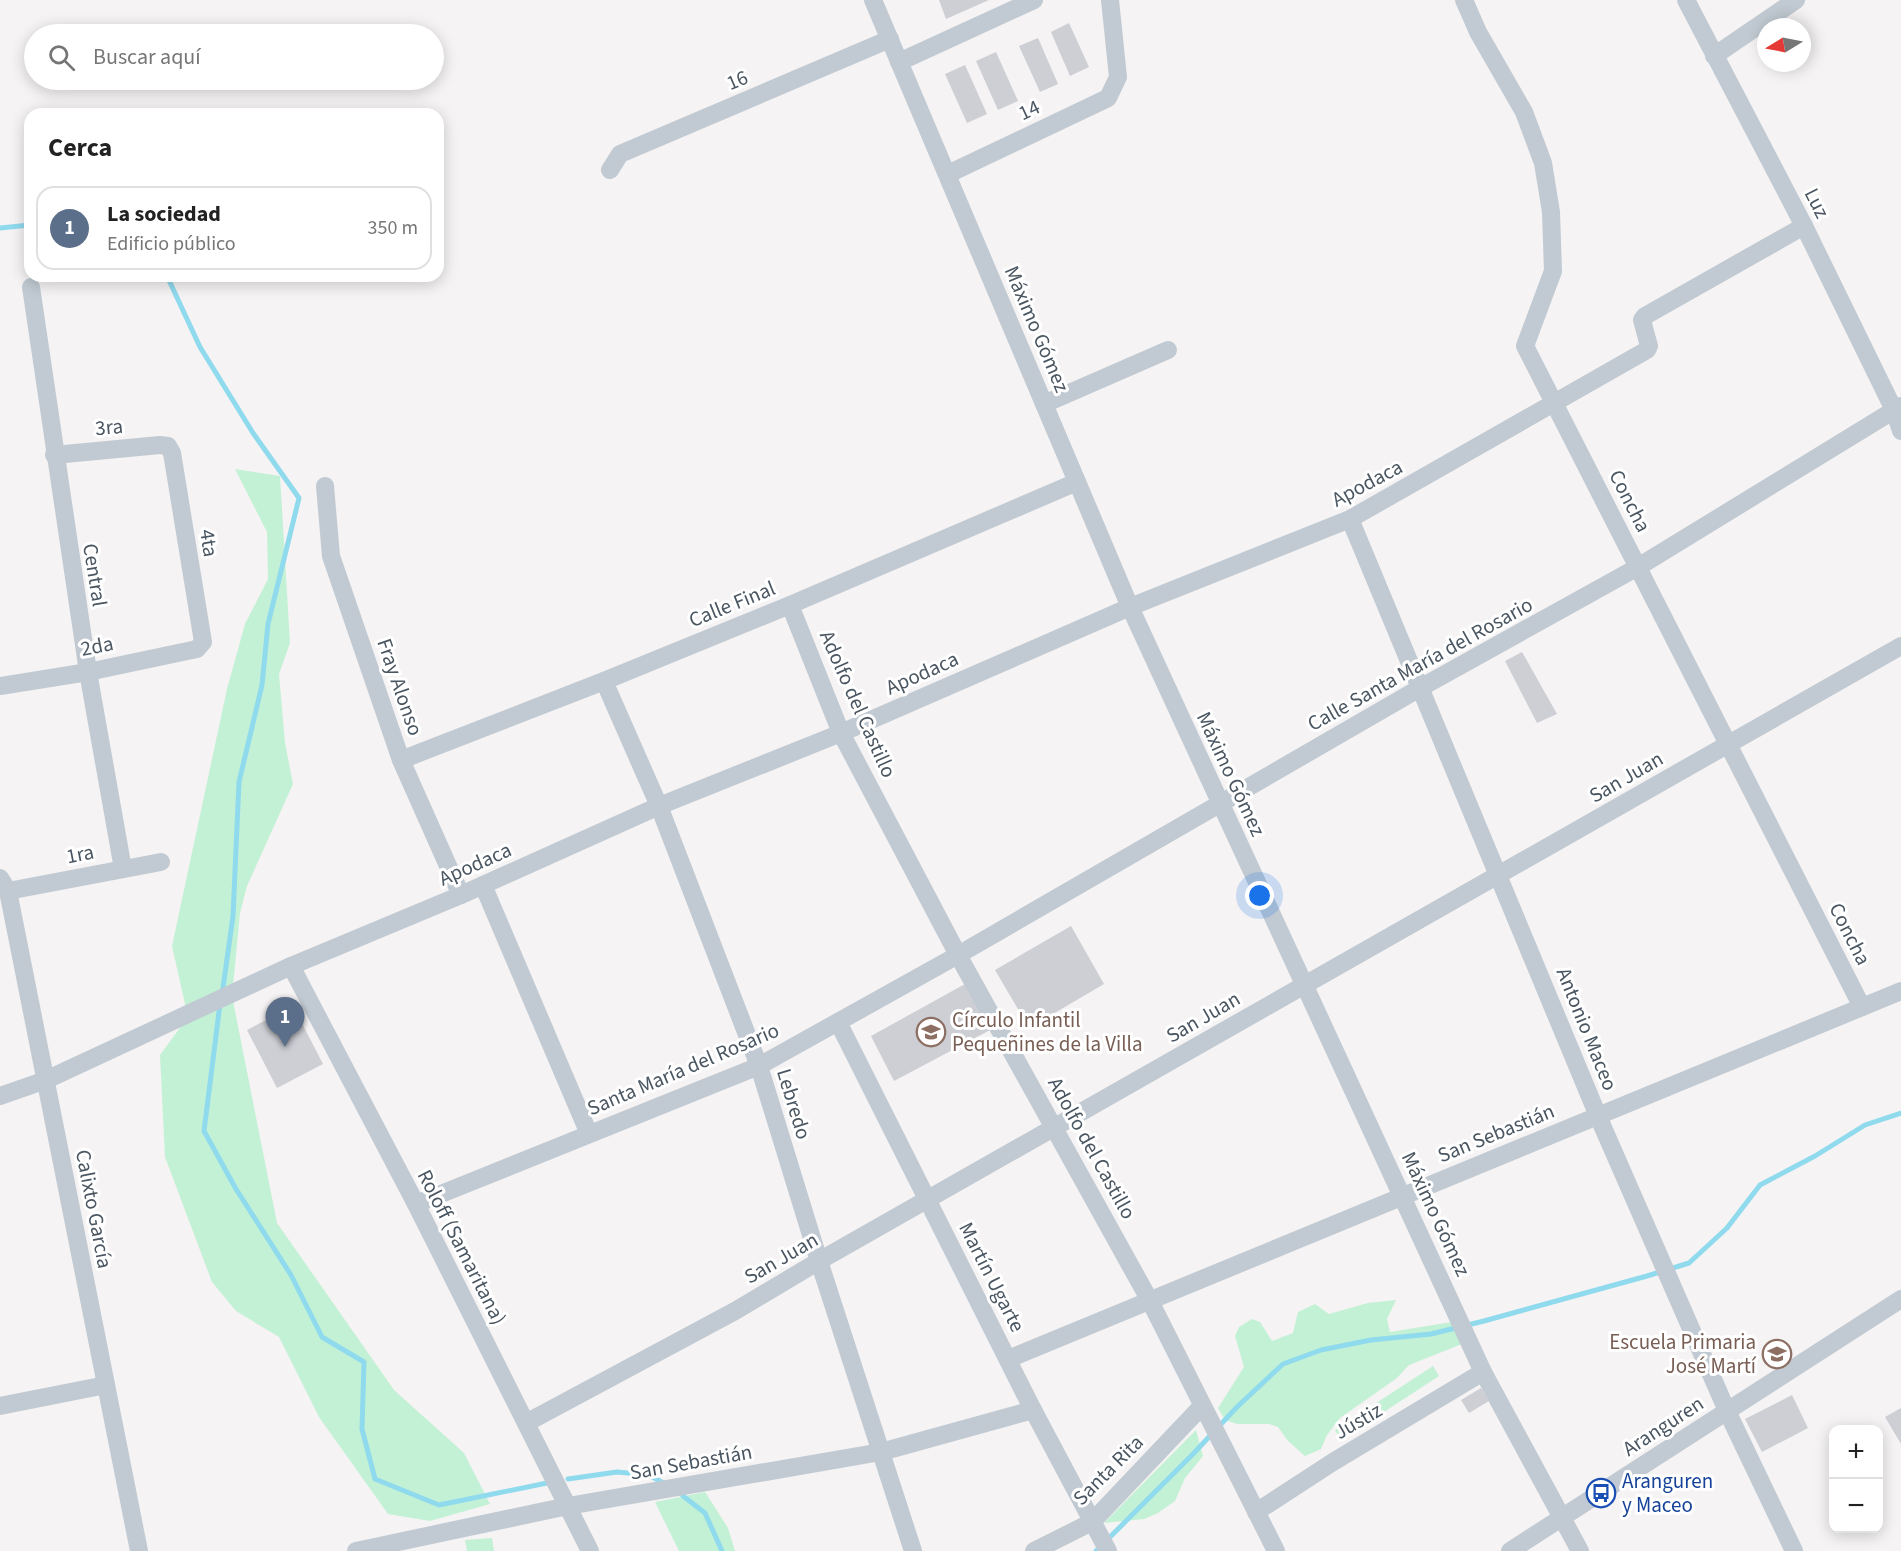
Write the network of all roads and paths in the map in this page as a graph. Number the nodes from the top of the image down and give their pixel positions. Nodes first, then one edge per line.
1 (873, 0) edge
2 (1110, 0) edge
3 (1464, 0) edge
4 (1686, 0) edge
5 (1796, 0) edge
6 (1027, 1) edge
7 (890, 39) junction
8 (1714, 56) junction
9 (899, 62) junction
10 (610, 170) dead end
11 (948, 174) junction
12 (1804, 226) junction
13 (31, 287) dead end
14 (1168, 350) dead end
15 (1044, 404) junction
16 (1555, 404) junction
17 (1897, 408) edge
18 (1901, 431) edge
19 (168, 446) joint
20 (54, 455) junction
21 (1077, 482) junction
22 (325, 486) dead end
23 (1350, 519) junction
24 (1638, 567) junction
25 (790, 605) junction
26 (1130, 607) junction
27 (1901, 646) edge
28 (201, 647) joint
29 (87, 672) junction
30 (604, 681) junction
31 (0, 686) edge
32 (1420, 688) junction
33 (841, 733) junction
34 (1728, 745) junction
35 (401, 760) junction
36 (1221, 804) junction
37 (659, 806) junction
38 (161, 862) dead end
39 (123, 869) junction
40 (1499, 875) junction
41 (4, 885) edge
42 (483, 885) junction
43 (461, 895) junction
44 (958, 955) junction
45 (291, 966) junction
46 (1304, 986) junction
47 (1901, 991) edge
48 (1862, 1007) junction
49 (838, 1022) junction
50 (759, 1066) junction
51 (46, 1080) junction
52 (0, 1096) edge
53 (1598, 1116) junction
54 (1055, 1127) junction
55 (589, 1134) junction
56 (1403, 1195) junction
57 (928, 1199) junction
58 (416, 1204) junction
59 (819, 1261) junction
60 (1150, 1301) junction
61 (1898, 1307) edge
62 (1008, 1359) junction
63 (1483, 1372) junction
64 (106, 1385) junction
65 (0, 1406) edge
66 (1033, 1410) junction
67 (1204, 1411) junction
68 (1727, 1411) junction
69 (526, 1423) junction
70 (881, 1452) junction
71 (568, 1506) junction
72 (1256, 1512) junction
73 (1562, 1516) junction
74 (1095, 1527) junction
75 (138, 1551) edge
76 (356, 1551) edge
77 (590, 1551) edge
78 (913, 1551) edge
79 (1034, 1551) edge
80 (1107, 1551) edge
81 (1276, 1551) edge
82 (1510, 1551) edge
83 (1580, 1551) edge
84 (1794, 1551) edge

1 - 7 street, Máximo Gómez
2 - 11 street, 14
3 - 16 street, Concha
4 - 8 street, Luz
5 - 8 street
6 - 9 street
7 - 9 street, Máximo Gómez
7 - 10 street, 16
8 - 12 street, Luz
9 - 11 street, Máximo Gómez
11 - 15 street, Máximo Gómez
12 - 16 street, Apodaca
12 - 17 street, Luz
13 - 20 street, Central
14 - 15 street
15 - 21 street, Máximo Gómez
16 - 23 street, Apodaca
16 - 24 street, Concha
17 - 18 street, Luz
17 - 24 street, Calle Santa María del Rosario
19 - 20 street, 3ra
19 - 28 street, 4ta
20 - 29 street, Central
21 - 25 street, Calle Final
21 - 26 street, Máximo Gómez
22 - 35 street, Fray Alonso
23 - 26 street, Apodaca
23 - 32 street, Antonio Maceo
24 - 32 street, Calle Santa María del Rosario
24 - 34 street, Concha
25 - 30 street, Calle Final
25 - 33 street, Adolfo del Castillo
26 - 33 street, Apodaca
26 - 36 street, Máximo Gómez
27 - 34 street, San Juan
28 - 29 street, 2da
29 - 31 street, 2da
29 - 39 street, Central
30 - 35 street, Calle Final
30 - 37 street, Lebredo
32 - 36 street, Calle Santa María del Rosario
32 - 40 street, Antonio Maceo
33 - 37 street, Apodaca
33 - 44 street, Adolfo del Castillo
34 - 40 street, San Juan
34 - 48 street, Concha
35 - 43 street, Fray Alonso
36 - 44 street, Calle Santa María del Rosario
36 - 46 street, Máximo Gómez
37 - 42 street, Apodaca
37 - 50 street, Lebredo
38 - 39 street, 1ra
39 - 41 street, 1ra
40 - 46 street, San Juan
40 - 53 street, Antonio Maceo
41 - 51 street, Calixto García
42 - 43 street, Apodaca
42 - 55 street
43 - 45 street, Apodaca
44 - 49 street, Santa María del Rosario
44 - 54 street, Adolfo del Castillo
45 - 51 street, Apodaca
45 - 58 street, Roloff (Samaritana)
46 - 54 street, San Juan
46 - 56 street, Máximo Gómez
47 - 48 street, San Sebastián
48 - 53 street, San Sebastián
49 - 50 street, Santa María del Rosario
49 - 57 street, Martín Ugarte
50 - 55 street, Santa María del Rosario
50 - 59 street, Lebredo
51 - 52 street, Apodaca
51 - 64 street, Calixto García
53 - 56 street, San Sebastián
53 - 68 street, Antonio Maceo
54 - 57 street, San Juan
54 - 60 street, Adolfo del Castillo
55 - 58 street, Santa María del Rosario
56 - 60 street, San Sebastián
56 - 63 street, Máximo Gómez
57 - 59 street, San Juan
57 - 62 street, Martín Ugarte
58 - 69 street, Roloff (Samaritana)
59 - 69 street, San Juan
59 - 70 street, Lebredo
60 - 62 street, San Sebastián
60 - 67 street, Adolfo del Castillo
61 - 68 street, Aranguren
62 - 66 street, Martín Ugarte
63 - 72 street, Jústiz
63 - 73 street, Máximo Gómez
64 - 65 street
64 - 75 street, Calixto García
66 - 70 street, San Sebastián
66 - 74 street, Martín Ugarte
67 - 72 street, Adolfo del Castillo
67 - 74 street, Santa Rita
68 - 73 street, Aranguren
68 - 84 street, Antonio Maceo
69 - 71 street, Roloff (Samaritana)
70 - 71 street, San Sebastián
70 - 78 street, Lebredo
71 - 76 street, San Sebastián
71 - 77 street, Roloff (Samaritana)
72 - 81 street, Adolfo del Castillo
73 - 82 street, Aranguren
73 - 83 street, Máximo Gómez
74 - 79 street, Santa Rita
74 - 80 street, Martín Ugarte

